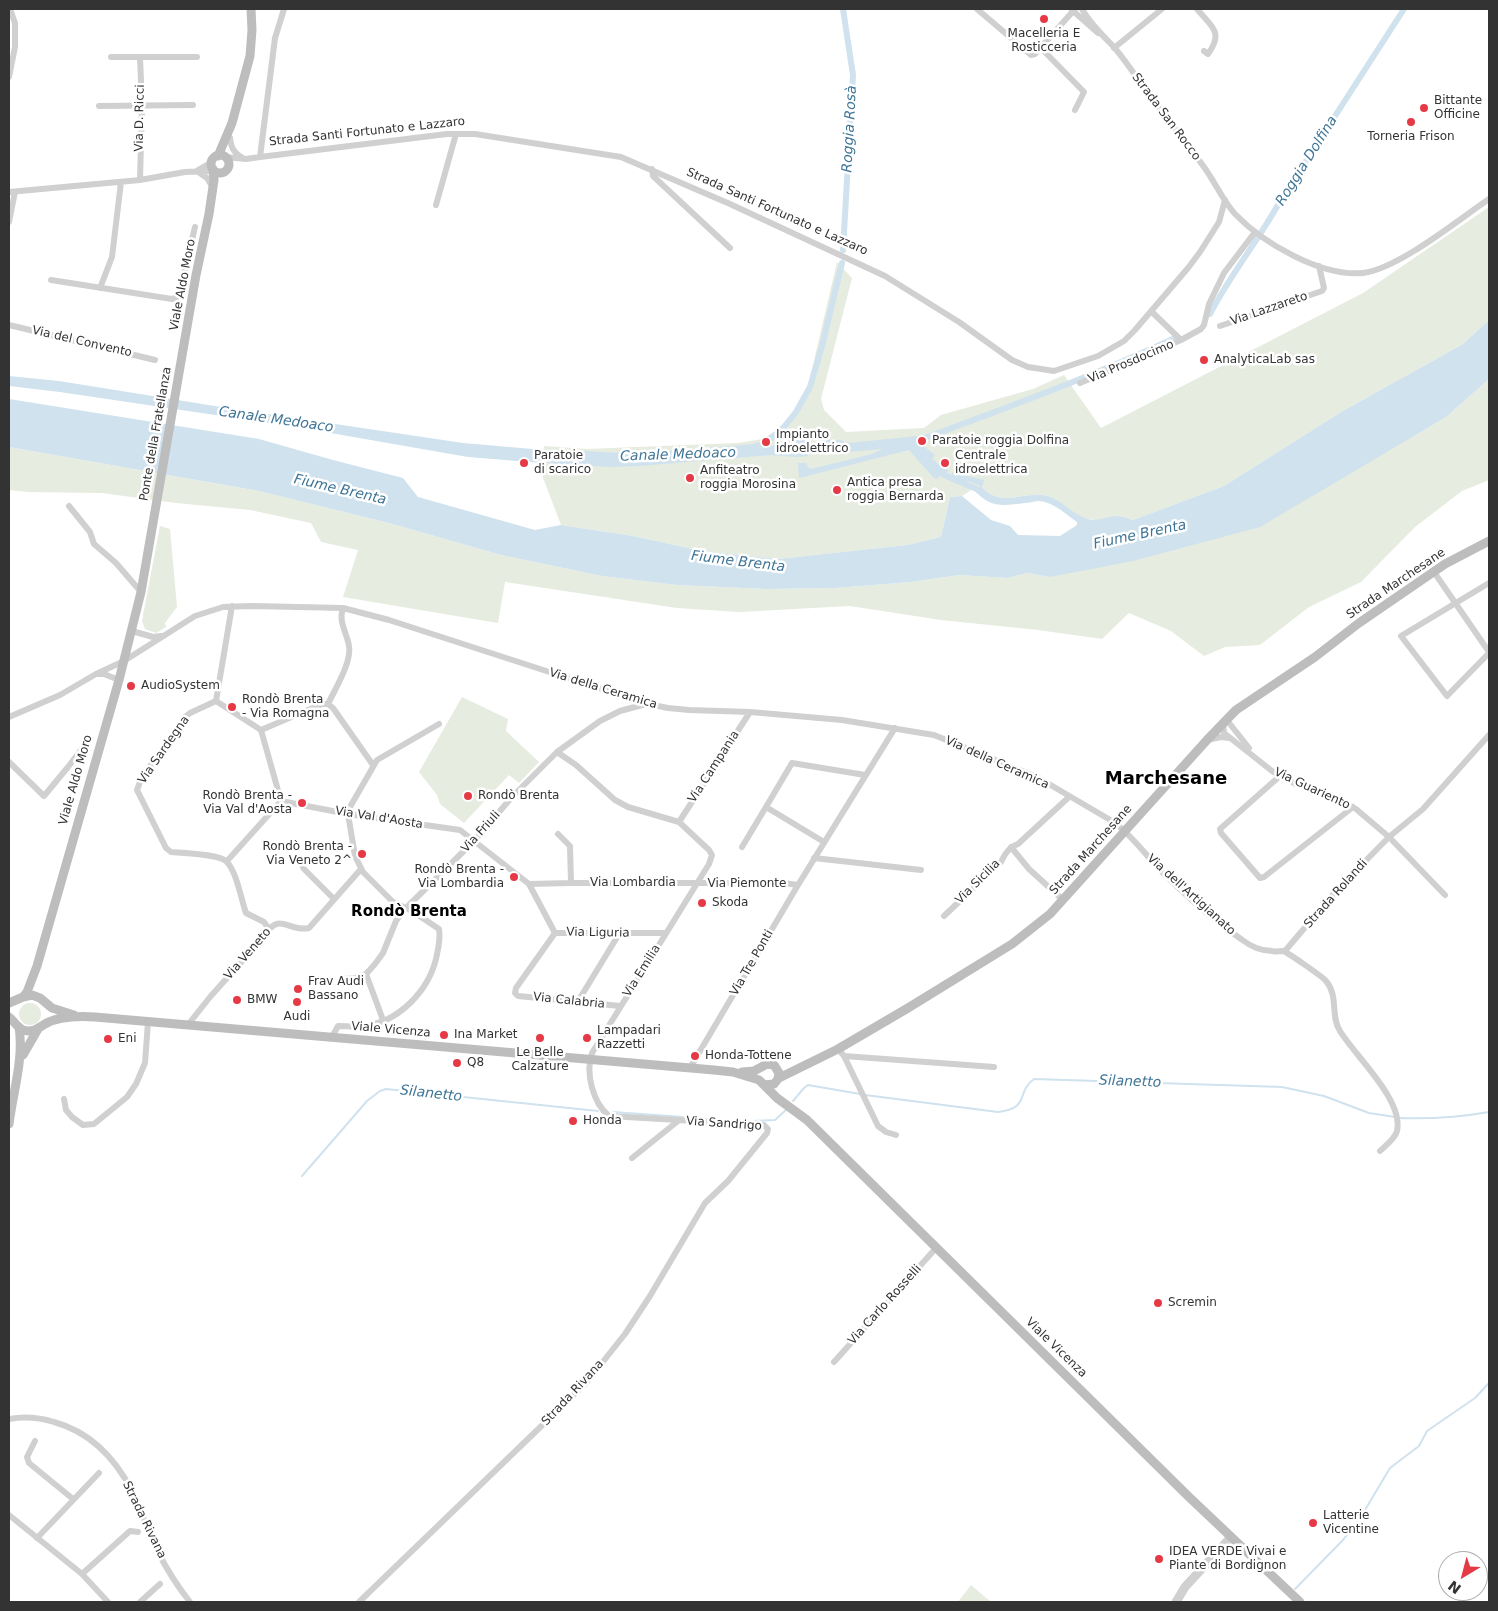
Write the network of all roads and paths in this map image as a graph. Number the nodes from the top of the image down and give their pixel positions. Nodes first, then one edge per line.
1 (10, 9) edge
2 (252, 9) edge
3 (284, 9) edge
4 (977, 9) edge
5 (1082, 9) edge
6 (1162, 9) edge
7 (1197, 9) edge
8 (1073, 10) edge
9 (1104, 37) junction
10 (1040, 48) junction
11 (1114, 48) junction
12 (1204, 51) dead end
13 (111, 57) dead end
14 (140, 57) junction
15 (197, 57) dead end
16 (9, 77) edge
17 (142, 105) junction
18 (193, 105) dead end
19 (99, 106) dead end
20 (1075, 110) dead end
21 (232, 122) junction
22 (456, 134) junction
23 (230, 138) junction
24 (260, 157) junction
25 (243, 159) junction
26 (220, 161) junction
27 (652, 169) junction
28 (197, 171) junction
29 (223, 172) joint
30 (140, 180) junction
31 (121, 182) junction
32 (213, 188) junction
33 (12, 192) edge
34 (1489, 199) edge
35 (1225, 200) junction
36 (436, 205) dead end
37 (1232, 209) junction
38 (209, 214) junction
39 (9, 222) edge
40 (1219, 222) junction
41 (194, 227) dead end
42 (1257, 233) junction
43 (730, 248) dead end
44 (1319, 266) junction
45 (52, 280) dead end
46 (100, 288) junction
47 (1152, 312) junction
48 (9, 325) edge
49 (1220, 326) dead end
50 (1181, 340) junction
51 (155, 360) dead end
52 (182, 360) joint
53 (1080, 383) dead end
54 (69, 506) dead end
55 (156, 513) joint
56 (1489, 541) edge
57 (1434, 572) junction
58 (1489, 583) edge
59 (141, 592) junction
60 (1455, 603) junction
61 (232, 606) junction
62 (343, 608) junction
63 (132, 632) junction
64 (162, 636) junction
65 (1489, 652) edge
66 (124, 661) junction
67 (96, 674) junction
68 (119, 680) junction
69 (216, 701) junction
70 (328, 704) junction
71 (648, 704) junction
72 (750, 712) junction
73 (9, 716) edge
74 (1225, 721) junction
75 (439, 724) dead end
76 (895, 728) junction
77 (261, 730) junction
78 (1489, 735) edge
79 (1233, 739) junction
80 (1207, 740) junction
81 (84, 746) dead end
82 (557, 752) junction
83 (1259, 761) junction
84 (9, 762) edge
85 (374, 765) junction
86 (865, 775) junction
87 (1280, 775) junction
88 (1069, 797) junction
89 (281, 801) junction
90 (766, 807) junction
91 (1353, 807) junction
92 (348, 814) junction
93 (679, 822) junction
94 (1124, 831) junction
95 (558, 834) dead end
96 (1389, 837) junction
97 (474, 841) junction
98 (824, 842) junction
99 (742, 846) dead end
100 (1011, 847) junction
101 (814, 858) junction
102 (227, 861) junction
103 (300, 861) dead end
104 (361, 869) junction
105 (921, 870) dead end
106 (570, 883) junction
107 (529, 884) junction
108 (696, 884) junction
109 (798, 885) junction
110 (1445, 895) dead end
111 (334, 899) junction
112 (1063, 900) junction
113 (405, 908) junction
114 (944, 916) dead end
115 (269, 928) junction
116 (555, 933) junction
117 (665, 933) junction
118 (619, 934) junction
119 (1284, 951) junction
120 (366, 974) junction
121 (34, 976) junction
122 (343, 979) dead end
123 (16, 1000) edge
124 (43, 1001) junction
125 (577, 1003) junction
126 (620, 1006) junction
127 (76, 1016) junction
128 (383, 1020) junction
129 (14, 1022) edge
130 (148, 1022) junction
131 (187, 1026) junction
132 (41, 1027) junction
133 (332, 1037) junction
134 (841, 1052) junction
135 (590, 1058) junction
136 (20, 1060) junction
137 (994, 1066) dead end
138 (690, 1068) junction
139 (760, 1068) junction
140 (734, 1073) junction
141 (778, 1076) junction
142 (762, 1082) junction
143 (64, 1099) dead end
144 (796, 1111) junction
145 (678, 1121) junction
146 (9, 1124) edge
147 (768, 1129) joint
148 (896, 1135) dead end
149 (1380, 1151) dead end
150 (632, 1158) dead end
151 (936, 1248) junction
152 (834, 1362) dead end
153 (9, 1419) edge
154 (35, 1442) dead end
155 (99, 1474) dead end
156 (73, 1499) junction
157 (9, 1515) edge
158 (138, 1532) dead end
159 (1231, 1536) junction
160 (37, 1538) junction
161 (82, 1574) junction
162 (160, 1584) dead end
163 (108, 1602) edge
164 (140, 1602) edge
165 (190, 1602) edge
166 (359, 1602) edge
167 (1176, 1602) edge
168 (1300, 1602) edge

1 - 16 street
2 - 21 main road, Viale Aldo Moro
3 - 24 street
4 - 10 street
5 - 9 street, Strada San Rocco
6 - 11 street
7 - 12 street
8 - 9 street, Strada San Rocco
8 - 10 street
9 - 11 street, Strada San Rocco
10 - 20 street
11 - 35 street, Strada San Rocco
13 - 14 street
14 - 15 street
14 - 17 street, Via D. Ricci
17 - 18 street
17 - 19 street
17 - 30 street, Via D. Ricci
21 - 23 main road, Viale Aldo Moro
21 - 26 main road, Viale Aldo Moro
22 - 24 street, Strada Santi Fortunato e Lazzaro
22 - 27 street, Strada Santi Fortunato e Lazzaro
22 - 36 street
23 - 25 street
23 - 26 main road, Viale Aldo Moro
24 - 25 street, Strada Santi Fortunato e Lazzaro
25 - 26 street, Strada Santi Fortunato e Lazzaro
26 - 28 street, Strada Santi Fortunato e Lazzaro
26 - 29 main road, Strada Santi Fortunato e Lazzaro
26 - 32 main road, Viale Aldo Moro
27 - 43 street
27 - 47 street, Strada Santi Fortunato e Lazzaro
28 - 30 street, Strada Santi Fortunato e Lazzaro
28 - 32 street
29 - 38 main road, Viale Aldo Moro
30 - 31 street, Strada Santi Fortunato e Lazzaro
31 - 33 street, Strada Santi Fortunato e Lazzaro
31 - 46 street
32 - 38 main road, Viale Aldo Moro
33 - 39 street
34 - 44 street
35 - 37 street
35 - 40 street, Strada Santi Fortunato e Lazzaro
37 - 40 street, Strada Santi Fortunato e Lazzaro
37 - 42 street
38 - 52 main road, Viale Aldo Moro
40 - 47 street, Strada Santi Fortunato e Lazzaro
41 - 46 street
42 - 44 street
42 - 50 street, Via Prosdocimo
44 - 49 street, Via Lazzareto
45 - 46 street
47 - 50 street, Via Prosdocimo
48 - 51 street, Via del Convento
50 - 53 street, Via Prosdocimo
52 - 55 main road, Ponte della Fratellanza
54 - 59 street
55 - 59 main road, Viale Aldo Moro
56 - 57 main road, Strada Marchesane
57 - 60 street
57 - 74 main road, Strada Marchesane
58 - 60 street
59 - 63 main road, Viale Aldo Moro
60 - 65 street
60 - 65 street
61 - 62 street, Via della Ceramica
61 - 64 street, Via della Ceramica
61 - 69 street
62 - 70 street
62 - 71 street, Via della Ceramica
63 - 64 street
63 - 66 main road, Viale Aldo Moro
64 - 66 street, Via della Ceramica
66 - 67 street, Via della Ceramica
66 - 68 main road, Viale Aldo Moro
67 - 68 street
67 - 73 street, Via della Ceramica
68 - 121 main road, Viale Aldo Moro
69 - 77 street
69 - 102 street, Via Sardegna
70 - 77 street
70 - 85 street
71 - 72 street, Via della Ceramica
71 - 82 street, Via Friuli
72 - 76 street, Via della Ceramica
72 - 93 street, Via Campania
74 - 79 street, Via Guariento
74 - 80 main road, Strada Marchesane
74 - 83 street, Via Guariento
75 - 85 street
76 - 86 street, Via Tre Ponti
76 - 88 street, Via della Ceramica
77 - 89 street
78 - 96 street, Strada Rolandi
79 - 80 street
79 - 83 street, Via Guariento
80 - 94 main road, Strada Marchesane
81 - 84 street
82 - 93 street
82 - 97 street, Via Friuli
83 - 87 street, Via Guariento
85 - 92 street
86 - 90 street
86 - 98 street, Via Tre Ponti
87 - 91 street, Via Guariento
87 - 91 street
88 - 94 street, Via della Ceramica
88 - 100 street, Via Sicilia
89 - 92 street, Via Val d'Aosta
89 - 102 street
90 - 98 street
90 - 99 street
91 - 96 street, Via Guariento
92 - 97 street, Via Val d'Aosta
92 - 104 street
93 - 108 street, Via Emilia
94 - 112 main road, Strada Marchesane
94 - 119 street, Via dell'Artigianato
95 - 106 street
96 - 110 street
96 - 119 street, Strada Rolandi
97 - 107 street
97 - 113 street, Via Friuli
98 - 101 street, Via Tre Ponti
100 - 112 street, Via Sicilia
100 - 114 street, Via Sicilia
101 - 105 street
101 - 109 street, Via Tre Ponti
102 - 115 street
103 - 111 street
104 - 111 street, Via Veneto
104 - 113 street
106 - 107 street, Via Lombardia
106 - 108 street, Via Lombardia
107 - 116 street, Via Liguria
108 - 109 street, Via Piemonte
108 - 117 street, Via Emilia
109 - 138 street, Via Tre Ponti
111 - 115 street, Via Veneto
112 - 134 main road, Strada Marchesane
113 - 120 street, Via Friuli
113 - 128 street
115 - 131 street, Via Veneto
116 - 118 street, Via Liguria
116 - 125 street, Via Calabria
117 - 118 street, Via Liguria
117 - 126 street, Via Emilia
118 - 125 street
119 - 149 street
120 - 122 street
120 - 128 street
121 - 123 main road, Viale Aldo Moro
121 - 124 main road
123 - 124 main road, Viale Vicenza
123 - 129 main road
124 - 127 main road, Viale Vicenza
124 - 132 main road
125 - 126 street, Via Calabria
126 - 135 street, Via Emilia
127 - 130 main road, Viale Vicenza
127 - 132 main road, Viale Vicenza
128 - 133 street
129 - 132 main road, Viale Vicenza
129 - 136 main road
130 - 131 main road, Viale Vicenza
130 - 143 street
131 - 133 main road, Viale Vicenza
132 - 136 main road
133 - 135 main road, Viale Vicenza
134 - 137 street
134 - 141 main road, Strada Marchesane
134 - 148 street
135 - 138 main road, Viale Vicenza
135 - 145 street, Via Sandrigo
136 - 146 main road
138 - 140 main road, Viale Vicenza
139 - 140 main road, Viale Vicenza
139 - 141 main road, Viale Vicenza
139 - 142 main road
140 - 142 main road, Viale Vicenza
141 - 142 main road
141 - 144 main road, Viale Vicenza
142 - 144 main road, Viale Vicenza
144 - 151 main road, Viale Vicenza
145 - 147 street, Via Sandrigo
145 - 150 street, Via Sandrigo
147 - 166 street, Strada Rivana
151 - 152 street, Via Carlo Rosselli
151 - 159 main road, Viale Vicenza
153 - 165 street, Strada Rivana
154 - 156 street
155 - 156 street
156 - 160 street
157 - 160 street
158 - 161 street
159 - 167 street
159 - 168 main road, Viale Vicenza
160 - 161 street
161 - 163 street
162 - 164 street

